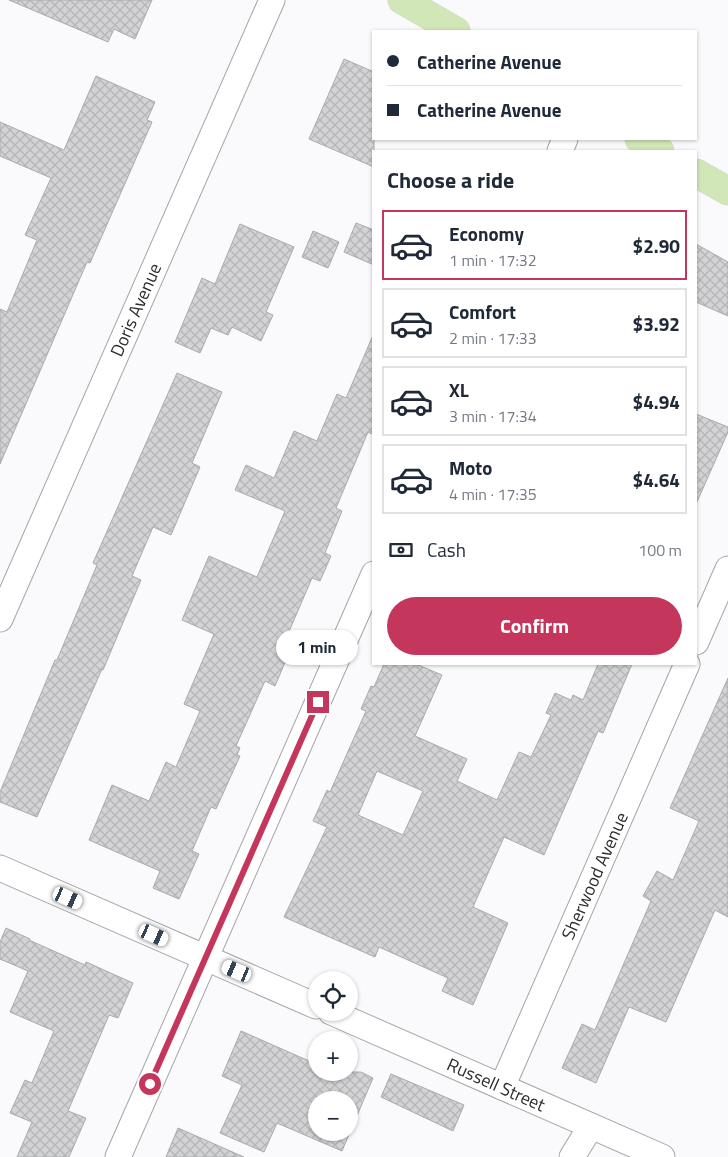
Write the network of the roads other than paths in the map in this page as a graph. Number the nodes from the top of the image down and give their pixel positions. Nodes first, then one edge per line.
1 (272, 0) edge
2 (412, 2) edge
3 (454, 30) edge
4 (641, 140) edge
5 (658, 150) edge
6 (697, 174) edge
7 (728, 191) edge
8 (728, 569) edge
9 (372, 579) edge
10 (0, 619) edge
11 (697, 640) edge
12 (687, 665) edge
13 (0, 868) edge
14 (205, 957) junction
15 (308, 1002) edge
16 (352, 1021) edge
17 (502, 1087) junction
18 (591, 1126) junction
19 (118, 1157) edge
20 (572, 1157) edge
21 (662, 1157) edge

1 - 10 street, Doris Avenue
2 - 3 main road
4 - 5 main road
6 - 7 main road
8 - 11 street
9 - 14 street
12 - 17 street, Sherwood Avenue
13 - 14 street
14 - 15 street
14 - 19 street
16 - 17 street, Russell Street
17 - 18 street, Russell Street
18 - 20 street
18 - 21 street, Russell Street

